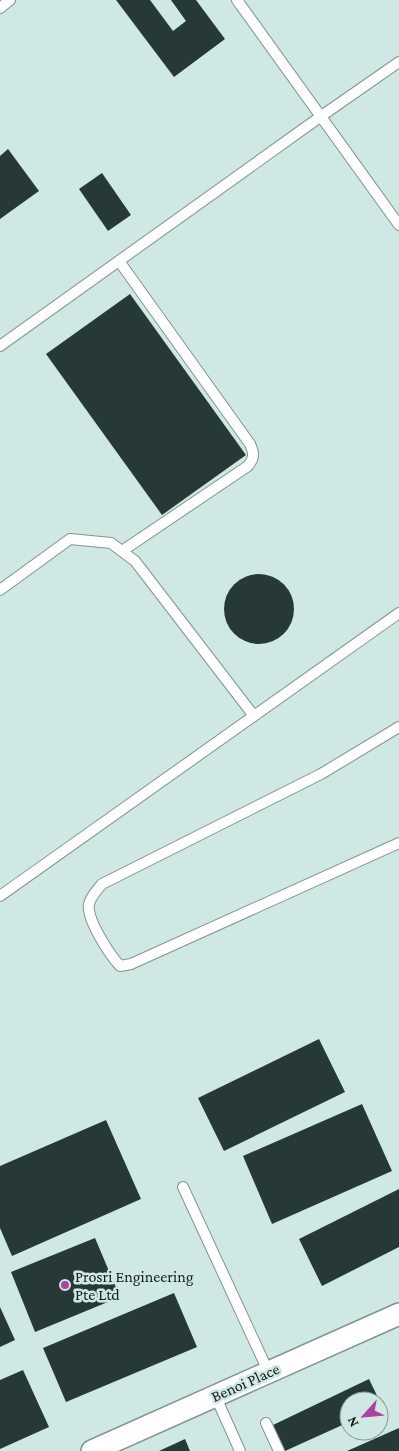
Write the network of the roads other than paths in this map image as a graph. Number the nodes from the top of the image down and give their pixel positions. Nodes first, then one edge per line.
1 (10, 0) edge
2 (237, 0) edge
3 (0, 8) edge
4 (399, 62) edge
5 (320, 117) junction
6 (399, 224) edge
7 (119, 261) junction
8 (0, 346) edge
9 (122, 551) junction
10 (0, 590) edge
11 (399, 613) edge
12 (254, 716) junction
13 (399, 728) edge
14 (399, 843) edge
15 (0, 896) edge
16 (183, 1187) dead end
17 (399, 1314) edge
18 (268, 1371) junction
19 (215, 1395) junction
20 (266, 1423) dead end
21 (92, 1451) edge
22 (240, 1451) edge
23 (279, 1451) edge

1 - 3 lane
2 - 5 lane
4 - 5 lane
5 - 6 lane
5 - 7 lane
7 - 8 lane
7 - 9 lane
9 - 10 lane
9 - 12 lane
11 - 12 lane
12 - 15 lane
13 - 14 lane
16 - 18 lane
17 - 18 street, Benoi Place
18 - 19 street, Benoi Place
19 - 21 street, Benoi Place
19 - 22 lane
20 - 23 lane

